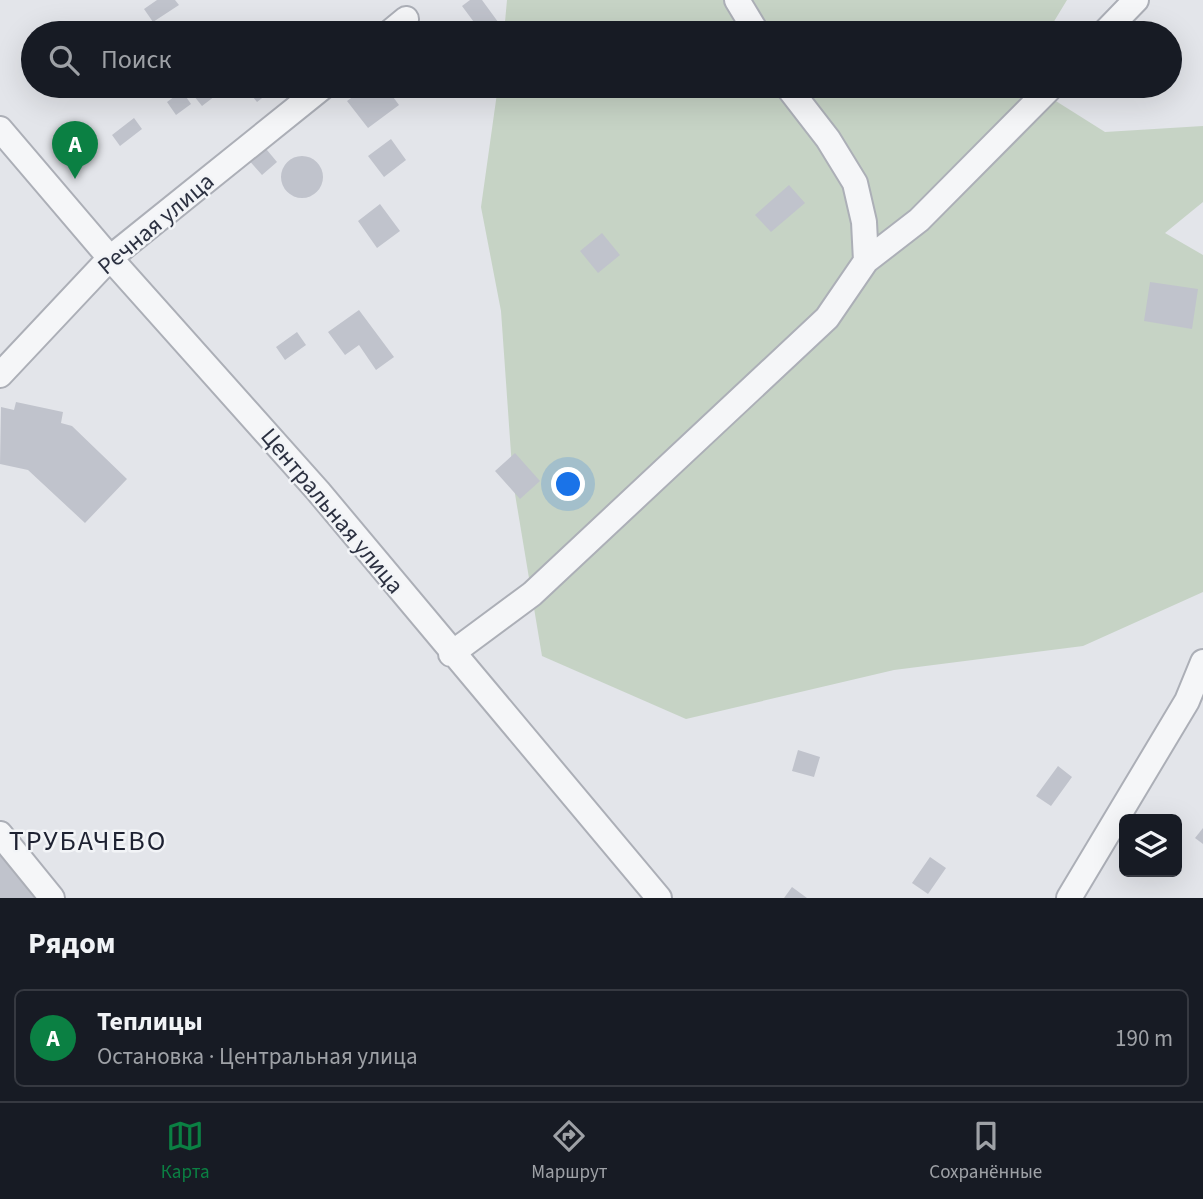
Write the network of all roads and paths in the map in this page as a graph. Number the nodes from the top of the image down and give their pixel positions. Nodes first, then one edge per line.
1 (737, 0) edge
2 (1136, 0) edge
3 (750, 21) edge
4 (1116, 21) edge
5 (309, 98) edge
6 (797, 98) edge
7 (1040, 98) edge
8 (0, 129) edge
9 (110, 258) junction
10 (866, 261) junction
11 (0, 375) edge
12 (452, 654) junction
13 (1203, 662) edge
14 (0, 834) edge
15 (52, 898) edge
16 (659, 898) edge
17 (1069, 898) edge

1 - 3 street
2 - 4 street
5 - 9 street, Речная улица
6 - 10 street
7 - 10 street
8 - 9 street, Центральная улица
9 - 11 street, Речная улица
9 - 12 street, Центральная улица
10 - 12 street
12 - 16 street, Центральная улица
13 - 17 street
14 - 15 street

